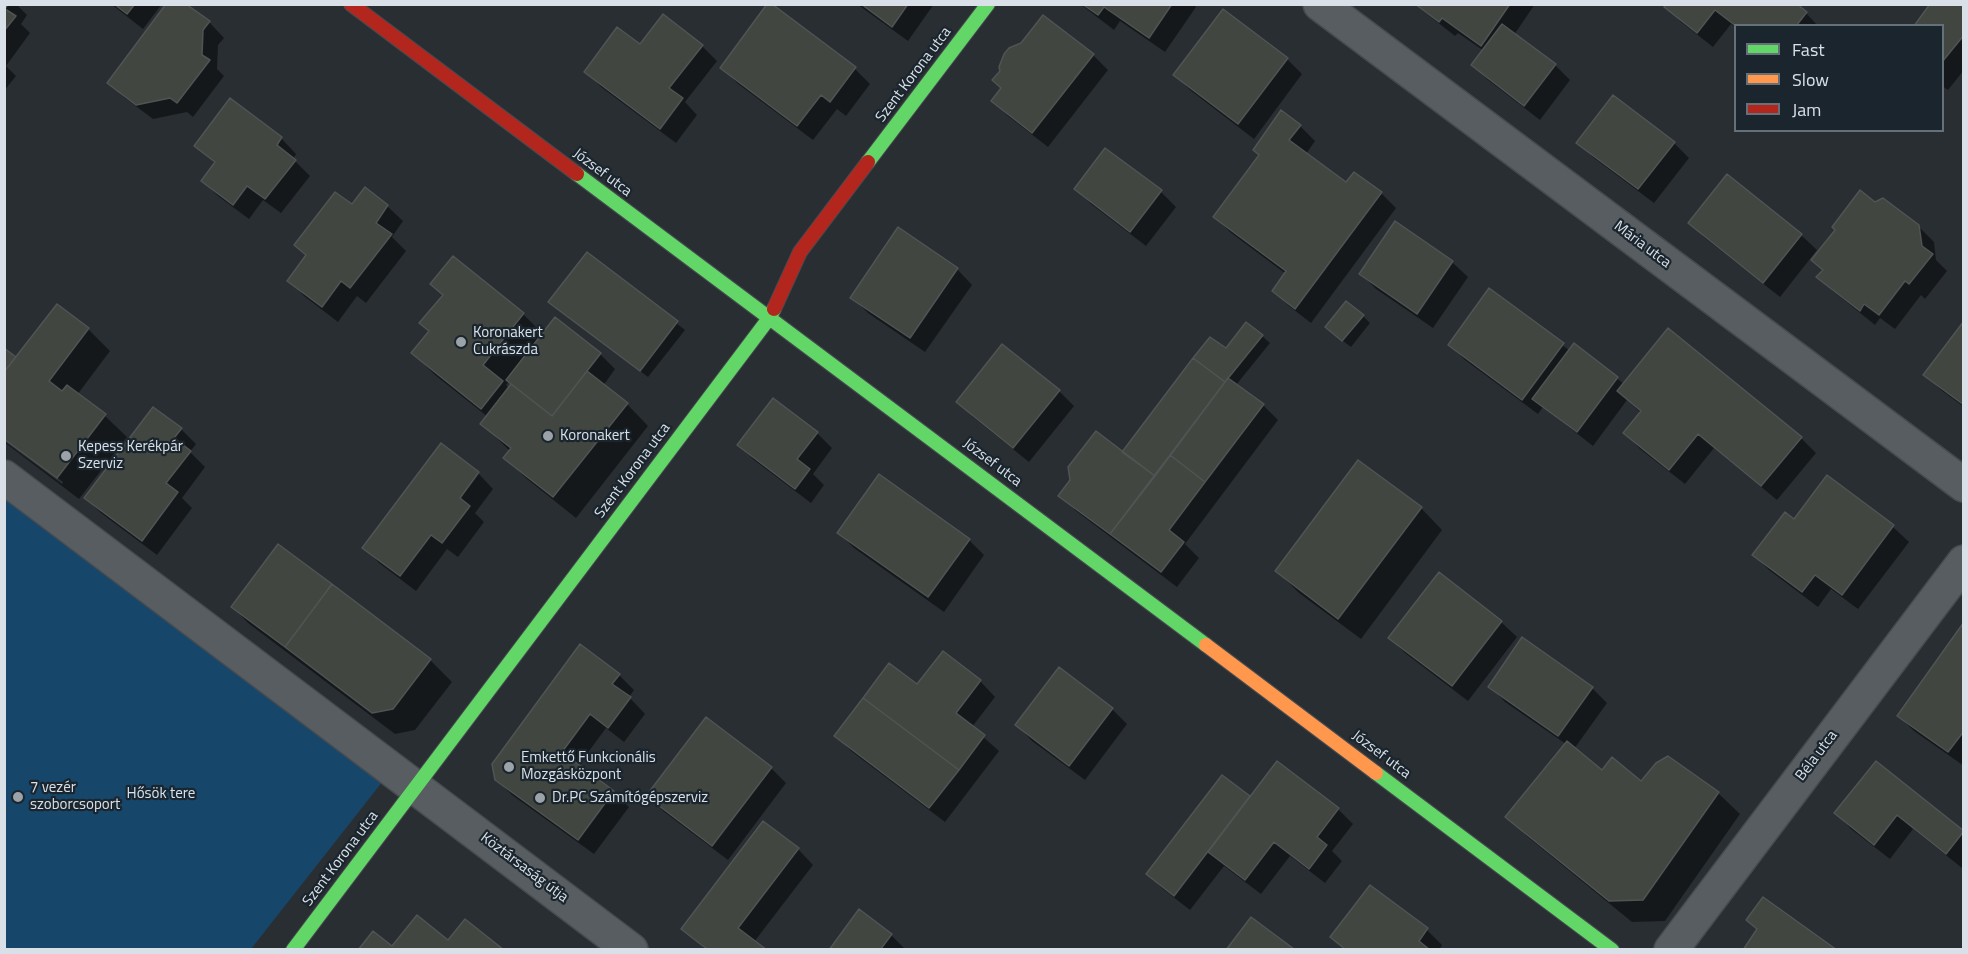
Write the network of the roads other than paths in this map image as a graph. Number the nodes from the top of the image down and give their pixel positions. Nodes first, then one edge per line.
1 (351, 4) edge
2 (988, 4) edge
3 (1320, 4) edge
4 (770, 317) junction
5 (4, 477) edge
6 (1964, 486) edge
7 (1964, 562) edge
8 (416, 787) junction
9 (293, 950) edge
10 (632, 950) edge
11 (1612, 950) edge
12 (1671, 950) edge

1 - 4 street, József utca
2 - 4 street, Szent Korona utca
3 - 6 street, Mária utca
4 - 8 street, Szent Korona utca
4 - 11 street, József utca
5 - 8 street
7 - 12 street, Béla utca
8 - 9 street, Szent Korona utca
8 - 10 street, Köztársaság útja

